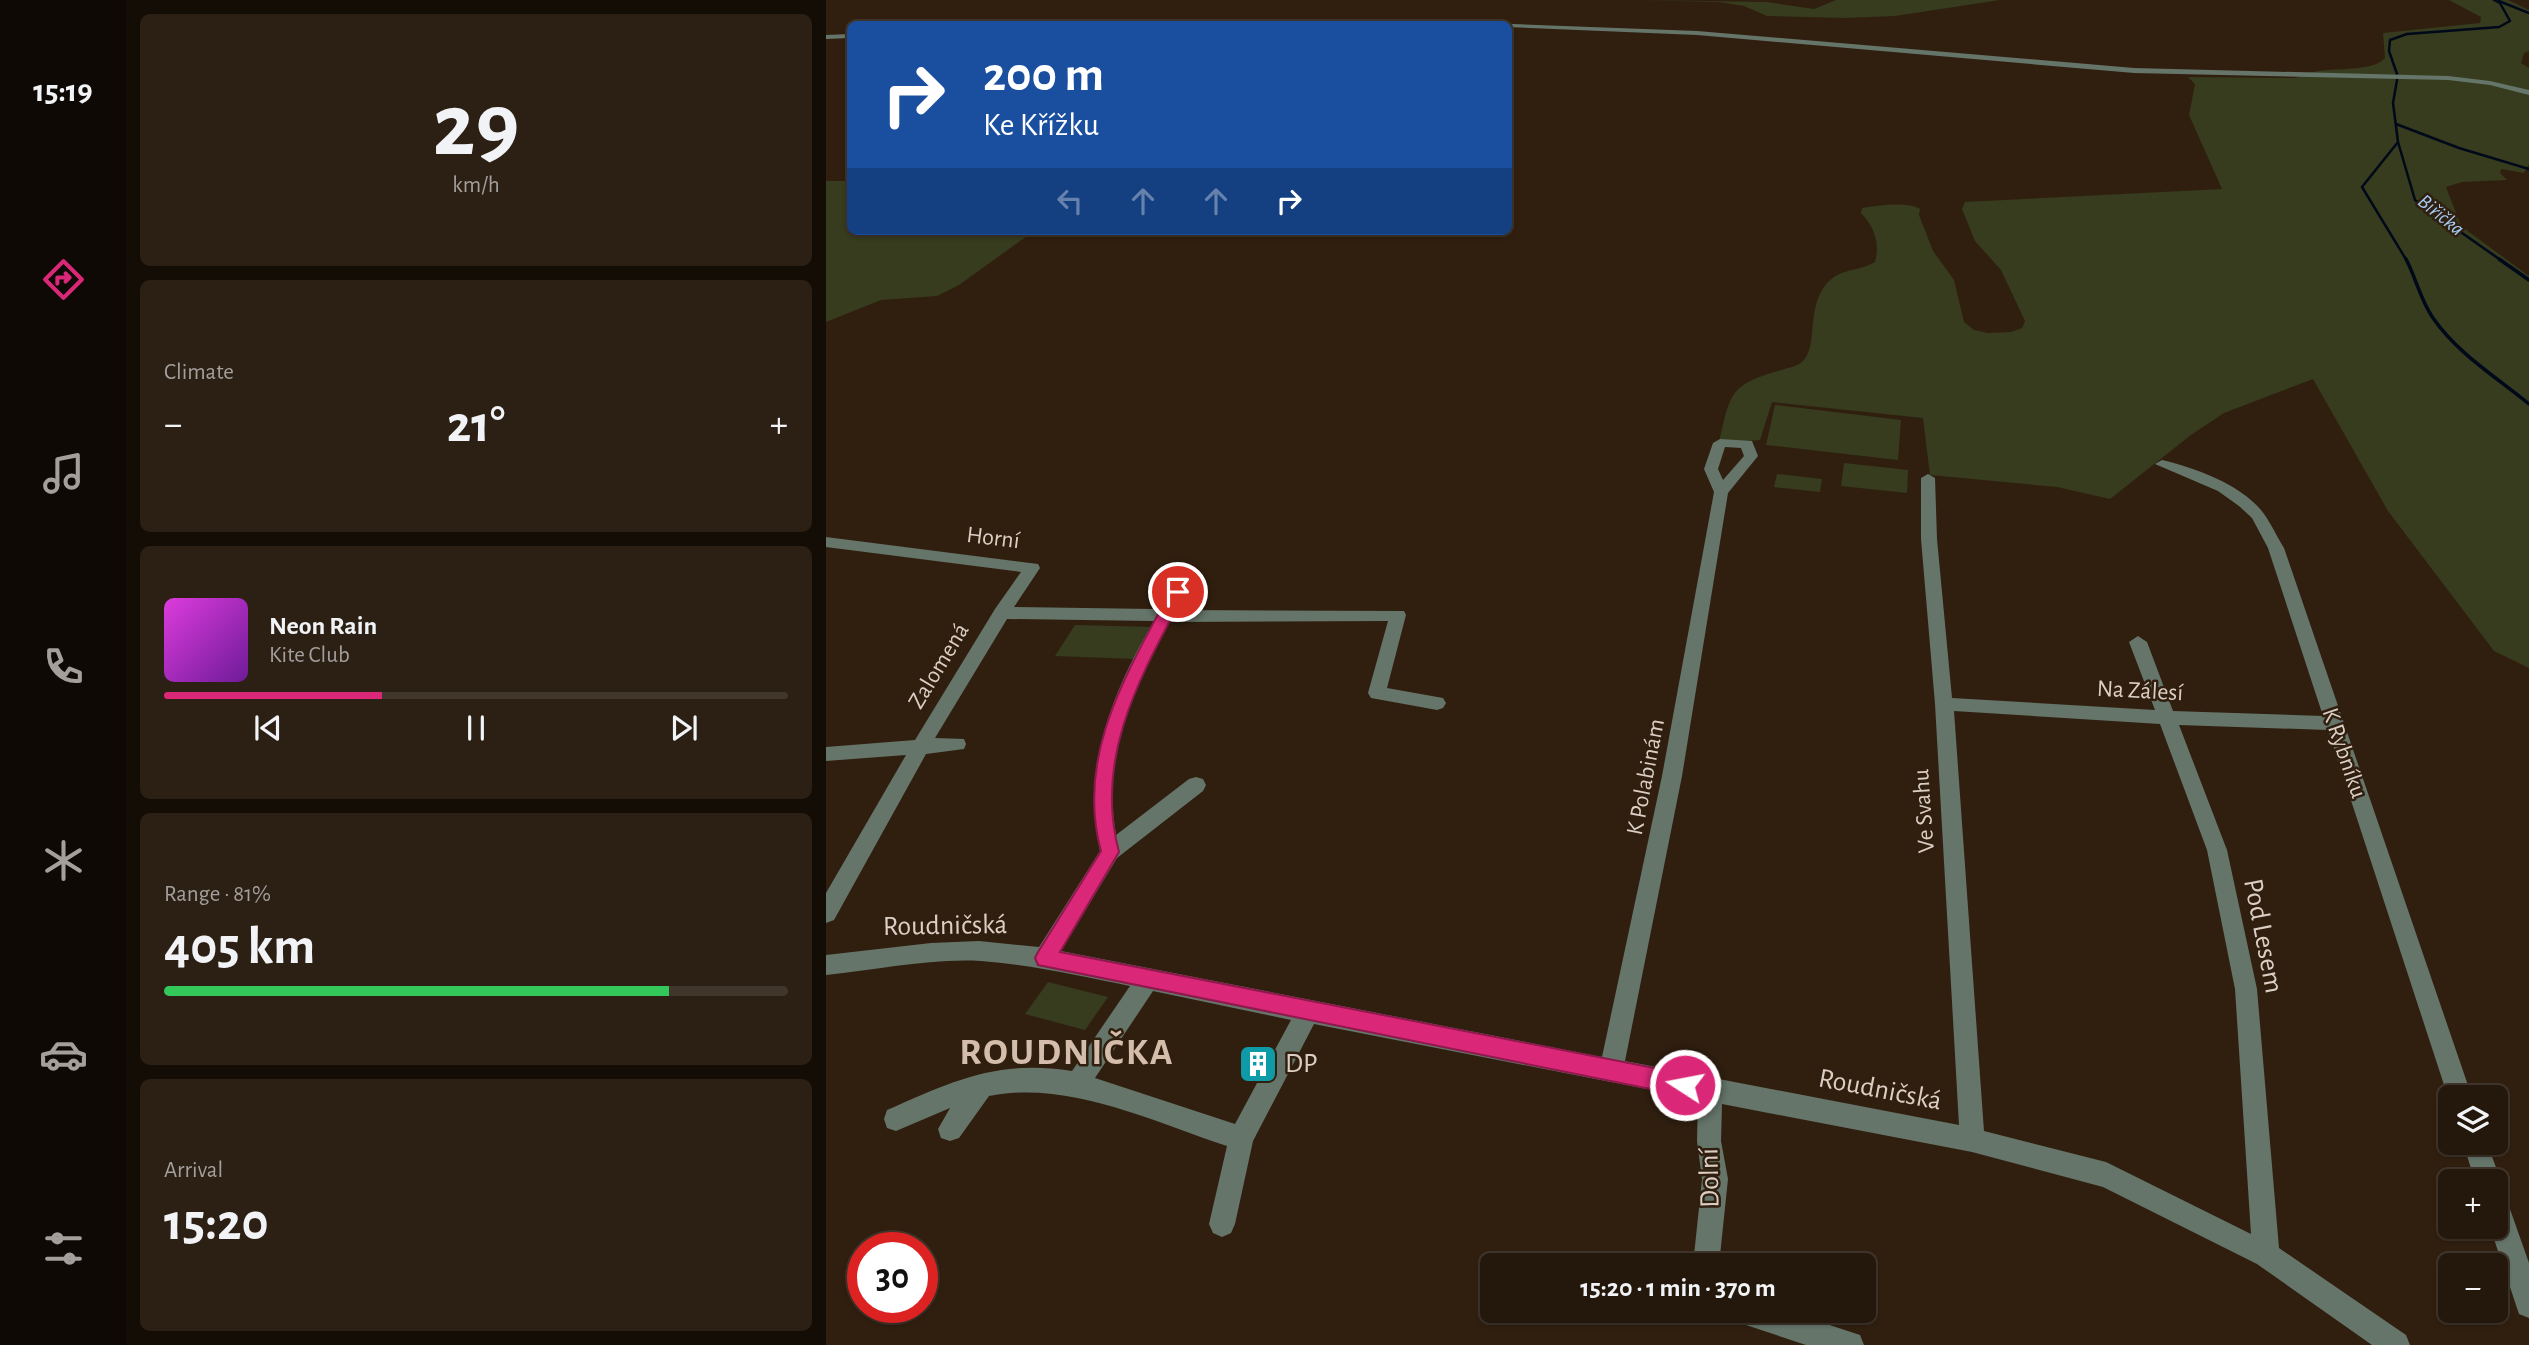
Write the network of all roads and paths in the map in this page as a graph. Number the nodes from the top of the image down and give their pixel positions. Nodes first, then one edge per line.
1 (1512, 26) edge
2 (847, 36) edge
3 (826, 37) edge
4 (2529, 93) edge
5 (2162, 464) dead end
6 (1928, 478) dead end
7 (1721, 492) dead end
8 (826, 542) edge
9 (1178, 592) dead end
10 (1001, 613) junction
11 (1160, 615) junction
12 (2138, 642) dead end
13 (1437, 703) dead end
14 (1944, 704) junction
15 (2169, 718) junction
16 (2334, 723) junction
17 (957, 744) dead end
18 (921, 746) junction
19 (826, 754) edge
20 (1196, 785) dead end
21 (1110, 852) junction
22 (826, 913) edge
23 (1045, 958) junction
24 (826, 965) edge
25 (1148, 979) junction
26 (1308, 1012) junction
27 (1611, 1070) junction
28 (983, 1083) junction
29 (1077, 1084) junction
30 (2456, 1085) edge
31 (1710, 1090) junction
32 (896, 1119) dead end
33 (950, 1129) dead end
34 (1241, 1138) junction
35 (1972, 1140) junction
36 (1222, 1224) dead end
37 (2508, 1239) edge
38 (1707, 1253) edge
39 (2266, 1255) junction
40 (2529, 1304) edge
41 (1781, 1323) edge
42 (2392, 1344) edge
43 (1850, 1345) edge

1 - 4 street
2 - 3 street
5 - 16 street, K Rybníku
6 - 14 street, Ve Svahu
7 - 27 street, K Polabinám
8 - 10 street, Horní
9 - 11 street
10 - 11 street
10 - 18 street, Zalomená
11 - 13 street
11 - 21 street
12 - 15 street, Pod Lesem
14 - 15 street, Na Zálesí
14 - 35 street, Ve Svahu
15 - 16 street, Na Zálesí
15 - 39 street, Pod Lesem
16 - 30 street, K Rybníku
17 - 18 street
18 - 19 street, Zalomená
18 - 22 street, Zalomená
20 - 21 street
21 - 23 street
23 - 24 street, Roudničská
23 - 25 street, Roudničská
25 - 26 street, Roudničská
25 - 29 street
26 - 27 street, Roudničská
26 - 34 street
27 - 31 street, Roudničská
28 - 29 street
28 - 32 street
28 - 33 street
29 - 34 street
31 - 35 street, Roudničská
31 - 38 street, Dolní
34 - 36 street
35 - 39 street, Roudničská
37 - 40 street
39 - 42 street, Roudničská
41 - 43 street

